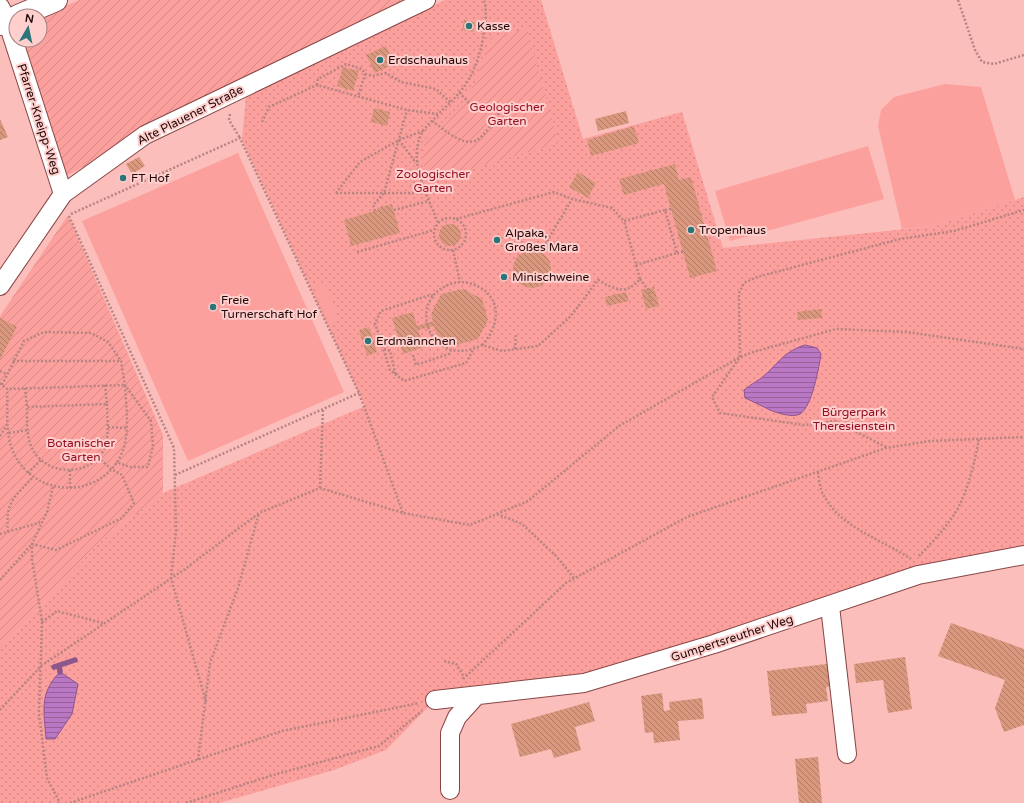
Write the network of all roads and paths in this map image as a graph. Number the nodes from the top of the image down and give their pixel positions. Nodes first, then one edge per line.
1 (56, 0) edge
2 (426, 0) edge
3 (484, 0) edge
4 (958, 0) edge
5 (33, 8) edge
6 (18, 48) edge
7 (1024, 55) edge
8 (365, 74) junction
9 (317, 85) junction
10 (234, 92) junction
11 (459, 92) junction
12 (358, 97) junction
13 (450, 102) junction
14 (407, 110) junction
15 (438, 114) junction
16 (432, 121) junction
17 (262, 122) dead end
18 (423, 131) junction
19 (240, 138) junction
20 (399, 140) junction
21 (416, 163) junction
22 (384, 193) junction
23 (426, 193) junction
24 (63, 194) junction
25 (572, 199) junction
26 (429, 201) junction
27 (671, 209) dead end
28 (394, 210) dead end
29 (665, 210) junction
30 (1024, 210) edge
31 (375, 211) dead end
32 (68, 215) junction
33 (456, 219) junction
34 (624, 220) junction
35 (438, 223) junction
36 (434, 230) junction
37 (543, 248) dead end
38 (453, 250) junction
39 (358, 252) dead end
40 (683, 252) dead end
41 (677, 253) junction
42 (636, 265) junction
43 (640, 279) junction
44 (460, 282) junction
45 (0, 286) edge
46 (433, 296) junction
47 (651, 301) dead end
48 (516, 335) dead end
49 (482, 345) junction
50 (383, 349) junction
51 (515, 349) junction
52 (1024, 349) edge
53 (451, 350) junction
54 (473, 350) junction
55 (413, 355) dead end
56 (740, 357) junction
57 (13, 361) junction
58 (121, 361) junction
59 (0, 371) edge
60 (7, 374) junction
61 (396, 376) junction
62 (1, 384) edge
63 (105, 385) junction
64 (125, 385) junction
65 (25, 388) junction
66 (7, 389) junction
67 (358, 393) junction
68 (107, 404) junction
69 (27, 407) junction
70 (323, 409) junction
71 (8, 424) junction
72 (108, 427) junction
73 (126, 428) junction
74 (28, 430) junction
75 (9, 433) junction
76 (0, 435) edge
77 (1024, 437) edge
78 (979, 439) junction
79 (886, 448) junction
80 (98, 457) junction
81 (41, 460) junction
82 (116, 462) junction
83 (111, 469) junction
84 (70, 470) junction
85 (818, 472) junction
86 (28, 473) junction
87 (175, 475) junction
88 (33, 477) junction
89 (53, 487) junction
90 (70, 488) junction
91 (320, 488) junction
92 (259, 513) junction
93 (403, 513) junction
94 (496, 514) junction
95 (42, 522) junction
96 (8, 532) junction
97 (0, 534) edge
98 (32, 544) junction
99 (1024, 555) edge
100 (171, 578) junction
101 (574, 578) junction
102 (0, 580) edge
103 (830, 606) junction
104 (42, 622) junction
105 (103, 623) junction
106 (444, 661) dead end
107 (41, 666) junction
108 (464, 677) junction
109 (458, 682) dead end
110 (476, 696) junction
111 (435, 700) junction
112 (206, 702) junction
113 (0, 710) edge
114 (847, 754) dead end
115 (198, 760) junction
116 (450, 790) dead end
117 (60, 803) edge
118 (70, 803) edge
119 (186, 803) edge

1 - 5 main road
2 - 10 street, Alte Plauener Straße
3 - 11 path
4 - 7 path
6 - 24 street, Pfarrer-Kneipp-Weg
8 - 9 path
8 - 12 path
8 - 13 path
9 - 12 path
9 - 17 path
10 - 19 path
10 - 24 street, Alte Plauener Straße
11 - 13 path
11 - 16 path
12 - 14 path
13 - 15 path
14 - 15 path
14 - 20 path
15 - 16 path
16 - 18 path
18 - 20 path
18 - 21 path
19 - 32 path
19 - 67 path
20 - 21 path
20 - 22 path
20 - 22 path
21 - 23 path
22 - 23 path
22 - 31 path
23 - 26 path
24 - 32 path
24 - 45 street, Alte Plauener Straße
25 - 33 path
25 - 34 path
25 - 37 path
26 - 28 path
26 - 35 path
27 - 29 path
29 - 34 path
29 - 41 path
30 - 56 path
32 - 87 path
33 - 35 path
33 - 38 path
34 - 42 path
35 - 36 path
36 - 38 path
36 - 39 path
38 - 44 path
40 - 41 path
41 - 42 path
42 - 43 path
43 - 47 path
43 - 51 path
44 - 46 path
44 - 49 path
46 - 50 path
46 - 53 path
48 - 51 path
49 - 51 path
49 - 54 path
50 - 61 path
50 - 61 path
52 - 56 path
53 - 54 path
53 - 55 path
54 - 61 path
56 - 79 path
56 - 94 path
57 - 58 path
57 - 58 path
57 - 60 path
58 - 64 path
59 - 60 path
60 - 62 path
62 - 66 path
63 - 64 path
63 - 65 path
63 - 68 path
64 - 73 path
64 - 82 path
65 - 66 path
65 - 69 path
66 - 71 path
67 - 70 path
67 - 93 path
68 - 69 path
68 - 72 path
69 - 74 path
70 - 87 path
70 - 91 path
71 - 75 path
71 - 76 path
72 - 73 path
72 - 80 path
73 - 82 path
74 - 75 path
74 - 81 path
75 - 86 path
77 - 78 path
78 - 79 path
78 - 85 path
79 - 85 path
80 - 83 path
80 - 84 path
81 - 84 path
81 - 86 path
82 - 83 path
83 - 90 path
83 - 98 path
84 - 90 path
85 - 101 path
86 - 88 path
87 - 100 path
88 - 89 path
88 - 96 path
89 - 90 path
89 - 95 path
91 - 92 path
91 - 93 path
92 - 100 path
92 - 112 path
93 - 94 path
94 - 101 path
95 - 96 path
95 - 98 path
96 - 97 path
98 - 102 path
98 - 104 path
99 - 103 street, Gumpertsreuther Weg
100 - 105 path
100 - 112 path
101 - 108 path
103 - 110 street, Gumpertsreuther Weg
103 - 114 street
104 - 105 path
104 - 107 path
105 - 107 path
106 - 108 path
107 - 113 path
107 - 117 path
108 - 109 path
110 - 111 street, Gumpertsreuther Weg
110 - 116 street
111 - 115 path
111 - 119 path
112 - 115 path
115 - 118 path

